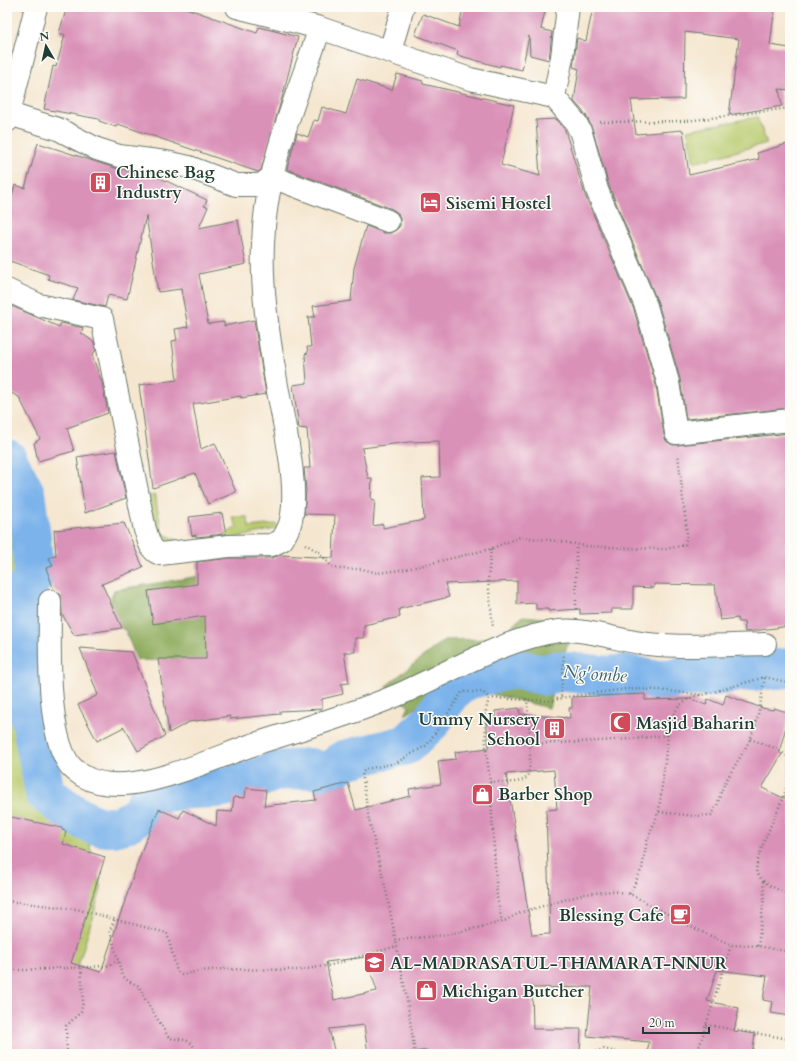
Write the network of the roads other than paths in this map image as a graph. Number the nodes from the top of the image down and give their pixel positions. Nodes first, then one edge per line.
1 (36, 7) edge
2 (237, 7) edge
3 (403, 7) edge
4 (568, 7) edge
5 (320, 28) junction
6 (390, 51) junction
7 (554, 97) junction
8 (8, 117) edge
9 (272, 177) junction
10 (388, 221) dead end
11 (7, 290) edge
12 (790, 420) edge
13 (50, 601) dead end
14 (765, 644) dead end

1 - 8 street
2 - 5 street
3 - 6 street
4 - 7 street
5 - 6 street
5 - 9 street
6 - 7 street
7 - 12 street
8 - 9 street
9 - 10 street
9 - 11 street
13 - 14 street

